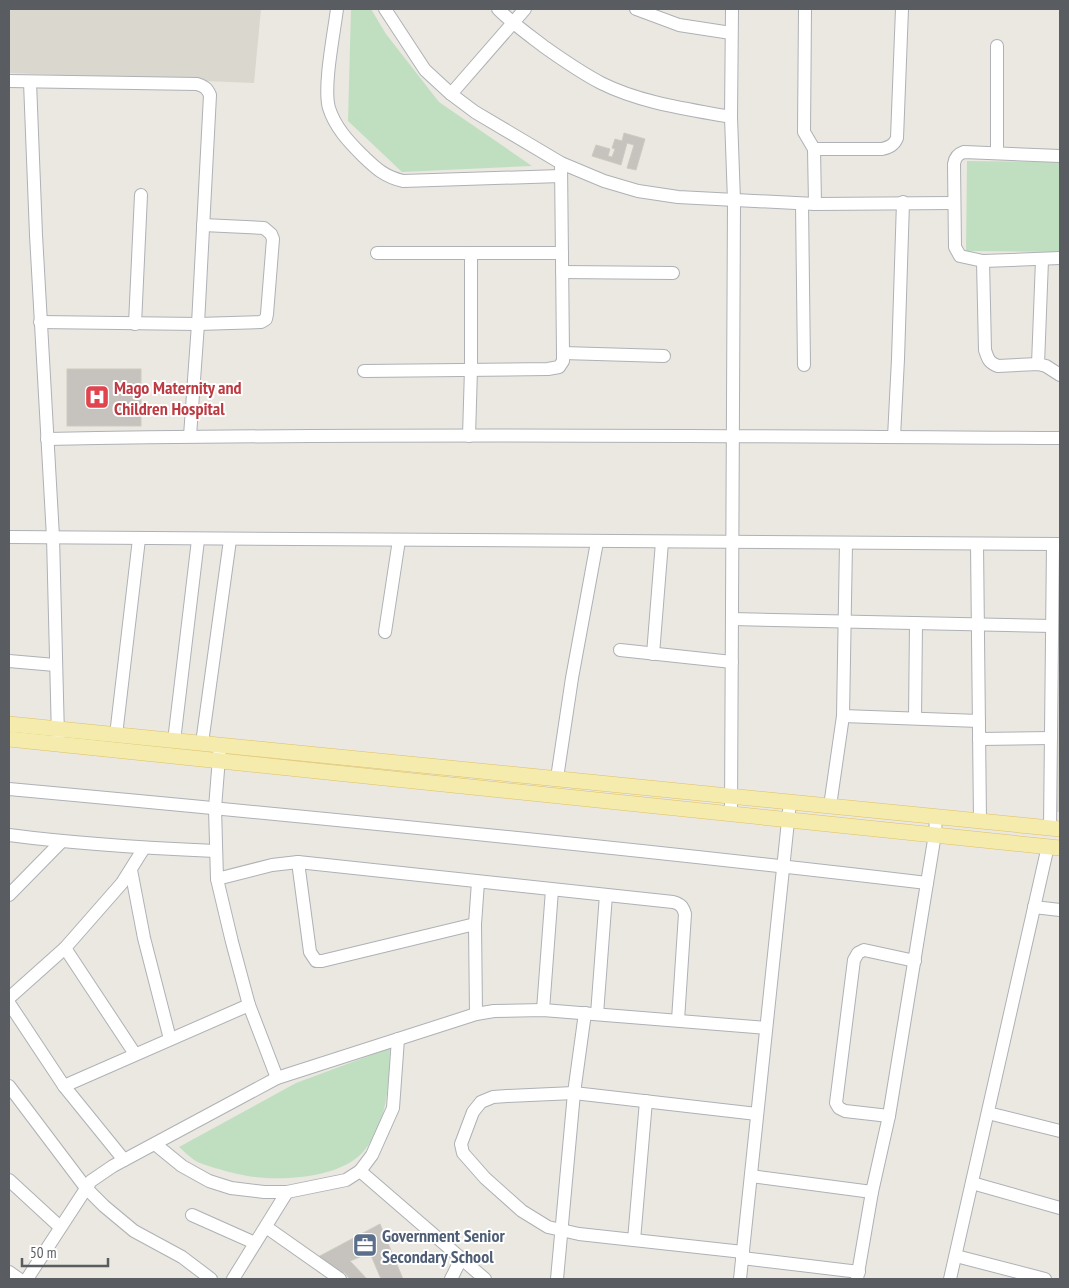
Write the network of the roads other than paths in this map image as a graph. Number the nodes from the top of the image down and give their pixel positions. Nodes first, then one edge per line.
1 (337, 9) edge
2 (385, 9) edge
3 (498, 9) edge
4 (525, 9) edge
5 (636, 9) edge
6 (732, 9) edge
7 (805, 9) edge
8 (902, 9) edge
9 (512, 23) junction
10 (730, 33) junction
11 (997, 46) dead end
12 (9, 82) edge
13 (30, 82) junction
14 (451, 94) junction
15 (731, 117) junction
16 (814, 149) junction
17 (997, 153) junction
18 (1060, 156) edge
19 (561, 170) junction
20 (141, 195) dead end
21 (734, 201) junction
22 (903, 202) junction
23 (954, 203) junction
24 (809, 204) junction
25 (203, 225) junction
26 (471, 253) junction
27 (562, 253) junction
28 (377, 254) dead end
29 (1060, 258) edge
30 (1042, 260) junction
31 (983, 261) junction
32 (562, 272) junction
33 (673, 272) dead end
34 (40, 322) junction
35 (135, 324) junction
36 (198, 324) junction
37 (564, 353) junction
38 (664, 356) dead end
39 (1038, 364) junction
40 (804, 365) dead end
41 (471, 369) junction
42 (364, 371) dead end
43 (1060, 375) edge
44 (190, 436) junction
45 (469, 436) junction
46 (733, 436) junction
47 (894, 437) junction
48 (1060, 438) edge
49 (48, 439) junction
50 (53, 537) junction
51 (9, 538) edge
52 (139, 539) junction
53 (198, 540) junction
54 (230, 540) junction
55 (400, 540) junction
56 (597, 542) junction
57 (662, 542) junction
58 (732, 542) junction
59 (846, 543) junction
60 (977, 544) junction
61 (1057, 544) edge
62 (732, 619) junction
63 (845, 621) junction
64 (916, 623) junction
65 (978, 624) junction
66 (1052, 626) junction
67 (385, 632) dead end
68 (620, 650) dead end
69 (654, 654) junction
70 (9, 661) edge
71 (732, 662) junction
72 (55, 665) junction
73 (844, 716) junction
74 (915, 718) junction
75 (979, 721) junction
76 (9, 724) edge
77 (116, 735) junction
78 (58, 737) junction
79 (979, 738) junction
80 (1051, 738) junction
81 (9, 739) edge
82 (174, 741) junction
83 (202, 743) junction
84 (220, 745) junction
85 (219, 761) junction
86 (557, 778) junction
87 (9, 789) edge
88 (731, 796) junction
89 (790, 802) junction
90 (830, 806) junction
91 (215, 808) junction
92 (731, 813) junction
93 (936, 817) junction
94 (788, 819) junction
95 (980, 821) junction
96 (1055, 829) edge
97 (935, 834) junction
98 (9, 835) edge
99 (62, 842) junction
100 (1054, 847) edge
101 (144, 848) junction
102 (215, 851) junction
103 (298, 862) junction
104 (783, 866) junction
105 (131, 870) junction
106 (217, 879) junction
107 (478, 882) junction
108 (927, 883) junction
109 (552, 890) junction
110 (9, 895) edge
111 (606, 895) junction
112 (1034, 907) junction
113 (1060, 910) edge
114 (475, 924) junction
115 (65, 948) junction
116 (914, 962) junction
117 (9, 998) edge
118 (9, 1003) edge
119 (249, 1005) junction
120 (543, 1010) junction
121 (476, 1014) junction
122 (591, 1014) junction
123 (678, 1020) junction
124 (766, 1028) junction
125 (170, 1039) junction
126 (398, 1039) junction
127 (135, 1054) junction
128 (277, 1078) junction
129 (9, 1086) edge
130 (64, 1086) junction
131 (574, 1093) junction
132 (646, 1101) junction
133 (988, 1113) junction
134 (757, 1114) junction
135 (889, 1116) junction
136 (1060, 1130) edge
137 (154, 1144) junction
138 (124, 1160) junction
139 (360, 1171) junction
140 (751, 1176) junction
141 (9, 1180) edge
142 (972, 1184) junction
143 (86, 1188) junction
144 (287, 1192) junction
145 (872, 1192) junction
146 (1060, 1208) edge
147 (192, 1215) dead end
148 (60, 1227) junction
149 (266, 1227) junction
150 (561, 1230) junction
151 (634, 1240) junction
152 (255, 1244) junction
153 (742, 1255) junction
154 (956, 1256) junction
155 (461, 1259) junction
156 (9, 1272) edge
157 (858, 1275) edge
158 (19, 1279) edge
159 (26, 1279) edge
160 (211, 1279) edge
161 (233, 1279) edge
162 (340, 1279) edge
163 (451, 1279) edge
164 (485, 1279) edge
165 (557, 1279) edge
166 (740, 1279) edge
167 (950, 1279) edge
168 (1046, 1279) edge

1 - 19 street
2 - 14 street
3 - 9 street
4 - 9 street
5 - 10 street
6 - 10 street
7 - 16 street
8 - 16 street
9 - 14 street
9 - 15 street
10 - 15 street
11 - 17 street
12 - 13 street
13 - 25 street
13 - 34 street
14 - 19 street
15 - 21 street
16 - 24 street
17 - 18 street
17 - 23 street
19 - 21 street
19 - 27 street
20 - 35 street
21 - 24 street
21 - 46 street
22 - 23 street
22 - 24 street
22 - 47 street
23 - 31 street
24 - 40 street
25 - 36 street
25 - 36 street
26 - 27 street
26 - 28 street
26 - 41 street
27 - 32 street
29 - 30 street
30 - 31 street
30 - 39 street
31 - 39 street
32 - 33 street
32 - 37 street
34 - 35 street
34 - 49 street
35 - 36 street
36 - 44 street
37 - 38 street
37 - 41 street
39 - 43 street
41 - 42 street
41 - 45 street
44 - 45 street
44 - 49 street
45 - 46 street
46 - 47 street
46 - 58 street
47 - 48 street
49 - 50 street
50 - 51 street
50 - 52 street
50 - 72 street
52 - 53 street
52 - 77 street
53 - 54 street
53 - 82 street
54 - 55 street
54 - 83 street
55 - 56 street
55 - 67 street
56 - 57 street
56 - 86 street
57 - 58 street
57 - 69 street
58 - 59 street
58 - 62 street
59 - 60 street
59 - 63 street
60 - 61 street
60 - 65 street
61 - 66 street
62 - 63 street
62 - 71 street
63 - 64 street
63 - 73 street
64 - 65 street
64 - 74 street
65 - 66 street
65 - 75 street
66 - 80 street
68 - 69 street
69 - 71 street
70 - 72 street
71 - 88 street
72 - 78 street
73 - 74 street
73 - 90 street
74 - 75 street
75 - 79 street
76 - 78 main road
77 - 78 main road
77 - 82 main road
78 - 81 main road
78 - 85 main road
79 - 80 street
79 - 95 street
80 - 96 street
82 - 83 main road
83 - 84 main road
84 - 85 street
84 - 86 main road
85 - 91 street
85 - 92 main road
86 - 88 main road
87 - 91 street
88 - 89 main road
88 - 92 street
89 - 90 main road
89 - 94 street
90 - 93 main road
91 - 102 street
91 - 104 street
92 - 94 main road
93 - 95 main road
93 - 97 street
94 - 97 main road
94 - 104 street
95 - 96 main road
97 - 100 main road
97 - 108 street
98 - 99 street
99 - 101 street
99 - 110 street
100 - 112 street
101 - 102 street
101 - 105 street
102 - 106 street
103 - 106 street
103 - 107 street
103 - 114 street
104 - 108 street
104 - 124 street
105 - 115 street
105 - 125 street
106 - 119 street
107 - 109 street
107 - 114 street
108 - 116 street
109 - 111 street
109 - 120 street
111 - 122 street
111 - 123 street
112 - 113 street
112 - 133 street
114 - 121 street
115 - 117 street
115 - 127 street
116 - 135 street
116 - 135 street
118 - 130 street
119 - 125 street
119 - 128 street
120 - 121 street
120 - 122 street
121 - 126 street
122 - 123 street
122 - 131 street
123 - 124 street
124 - 134 street
125 - 127 street
126 - 128 street
126 - 139 street
127 - 130 street
128 - 137 street
129 - 143 street
130 - 138 street
131 - 132 street
131 - 150 street
131 - 150 street
132 - 134 street
132 - 151 street
133 - 136 street
133 - 142 street
134 - 140 street
135 - 145 street
137 - 138 street
137 - 144 street
138 - 143 street
139 - 144 street
139 - 155 street
140 - 145 street
140 - 153 street
141 - 148 street
142 - 146 street
142 - 154 street
143 - 148 street
143 - 160 street
144 - 149 street
145 - 157 street
147 - 152 street
148 - 159 street
149 - 152 street
149 - 162 street
150 - 151 street
150 - 165 street
151 - 153 street
152 - 161 street
153 - 157 street
153 - 166 street
154 - 167 street
154 - 168 street
155 - 163 street
155 - 164 street
156 - 158 street

